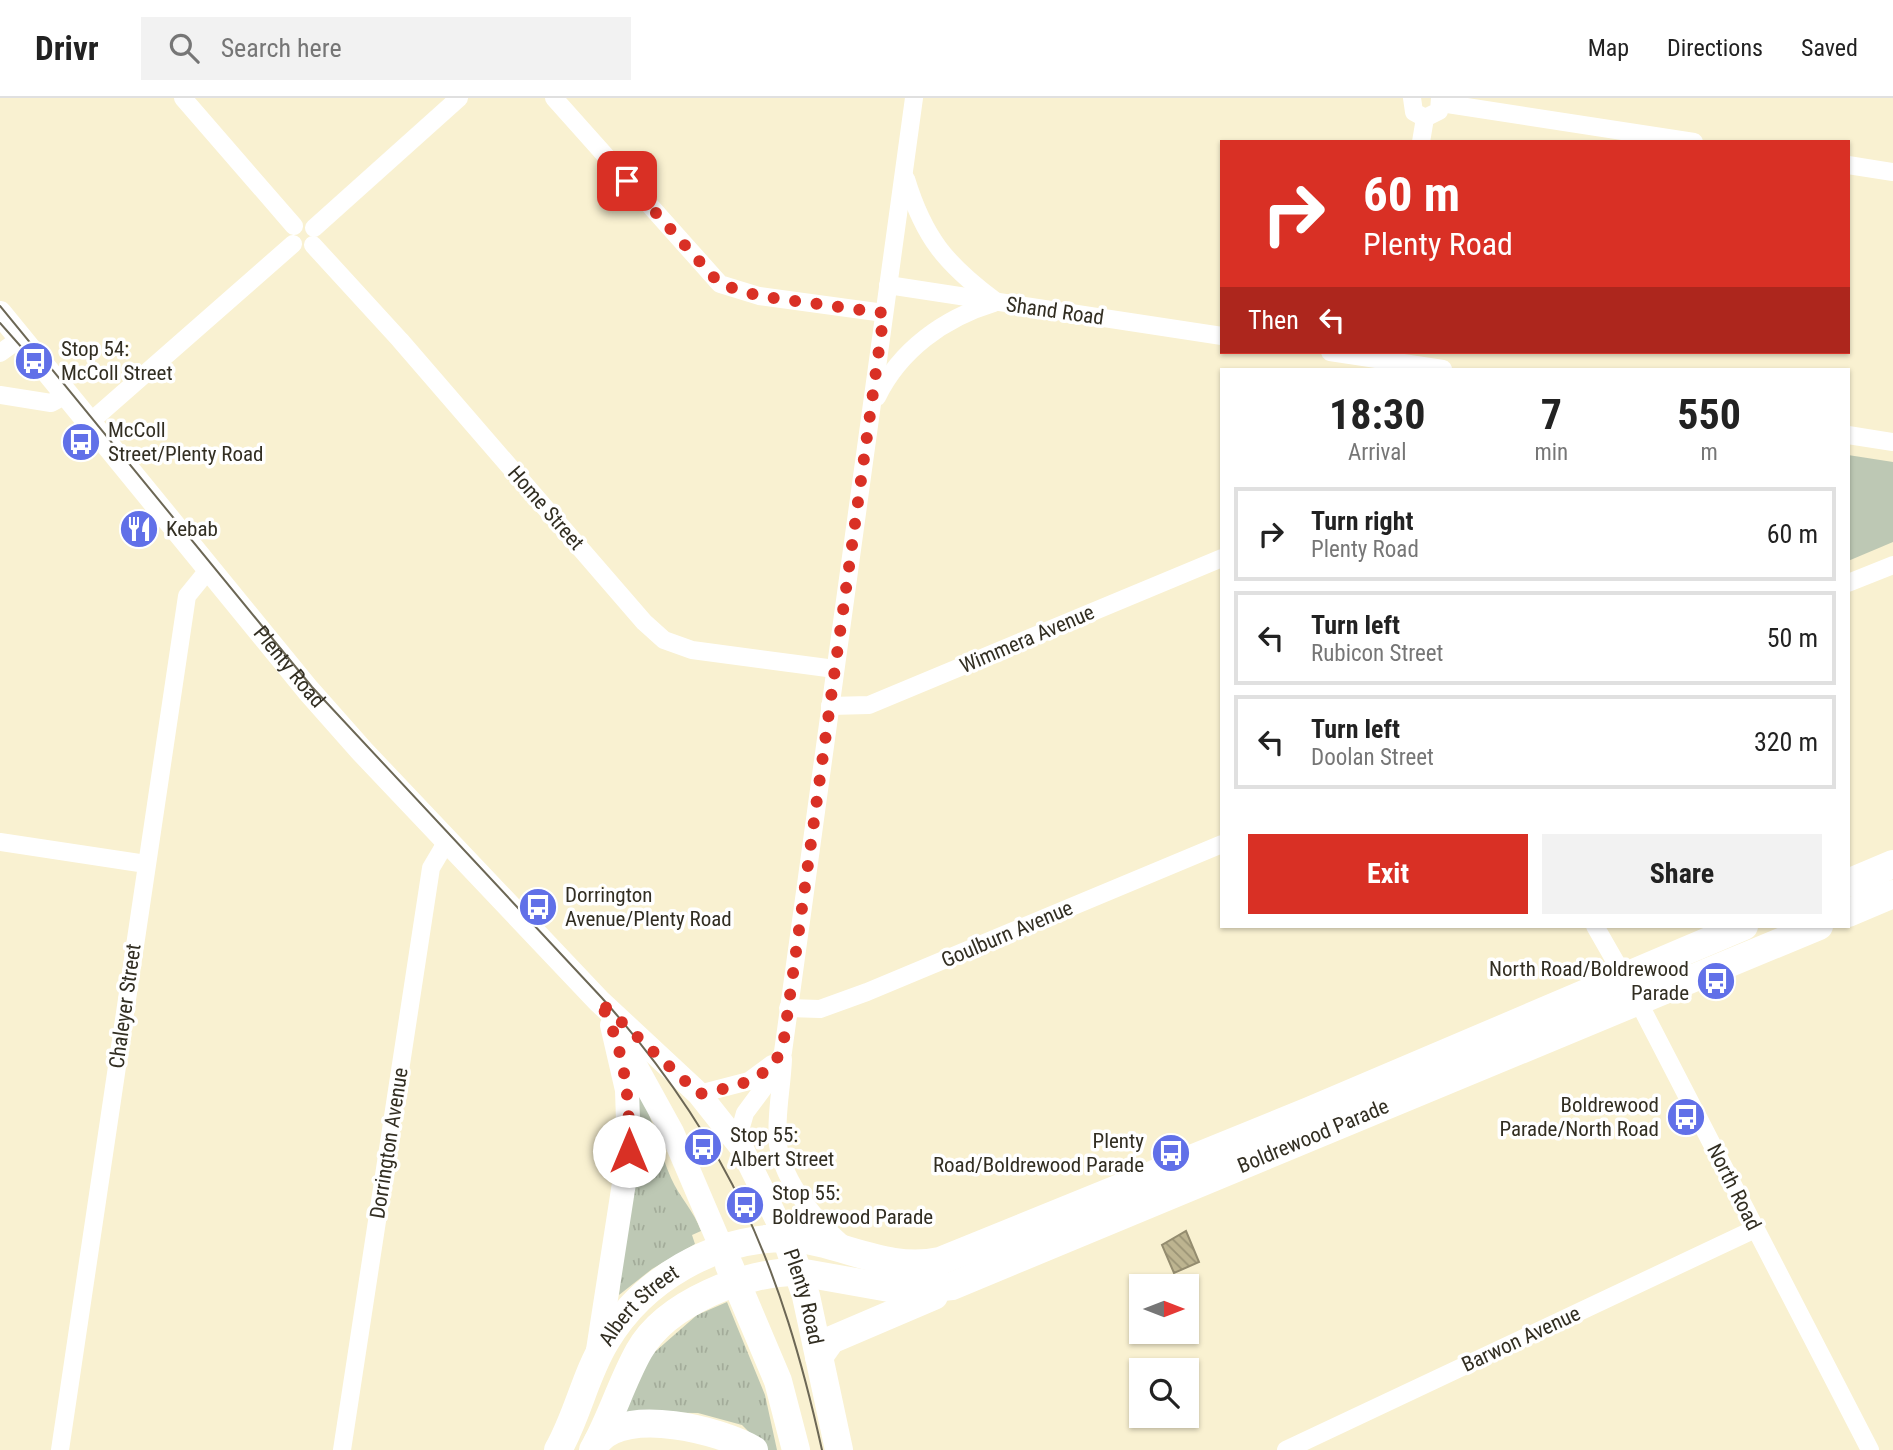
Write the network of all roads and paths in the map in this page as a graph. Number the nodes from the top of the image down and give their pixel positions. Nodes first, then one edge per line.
1 (183, 98) edge
2 (459, 98) edge
3 (554, 98) edge
4 (914, 98) edge
5 (1407, 99) edge
6 (1440, 101) edge
7 (1425, 118) junction
8 (1421, 140) edge
9 (1682, 140) edge
10 (1850, 165) edge
11 (904, 172) junction
12 (1893, 172) edge
13 (294, 226) junction
14 (313, 236) junction
15 (293, 244) junction
16 (888, 285) junction
17 (997, 302) junction
18 (0, 313) edge
19 (884, 313) junction
20 (1220, 336) edge
21 (21, 338) junction
22 (0, 353) edge
23 (1344, 354) edge
24 (1385, 360) edge
25 (1437, 368) edge
26 (0, 395) edge
27 (66, 395) junction
28 (871, 413) junction
29 (89, 423) junction
30 (1850, 435) edge
31 (1893, 442) edge
32 (1220, 559) edge
33 (1893, 565) edge
34 (209, 569) junction
35 (1850, 582) edge
36 (835, 669) junction
37 (830, 706) junction
38 (447, 841) junction
39 (0, 842) edge
40 (1220, 845) edge
41 (146, 864) junction
42 (1893, 864) edge
43 (1850, 882) edge
44 (1893, 894) edge
45 (1850, 912) edge
46 (1596, 928) edge
47 (1739, 928) edge
48 (1814, 928) edge
49 (1622, 976) junction
50 (599, 1001) junction
51 (1639, 1003) junction
52 (788, 1008) junction
53 (612, 1025) junction
54 (784, 1046) junction
55 (699, 1094) junction
56 (1314, 1123) junction
57 (737, 1141) junction
58 (1755, 1229) junction
59 (786, 1238) junction
60 (722, 1249) junction
61 (850, 1251) junction
62 (799, 1272) junction
63 (736, 1282) junction
64 (952, 1286) junction
65 (819, 1357) junction
66 (595, 1364) junction
67 (596, 1446) edge
68 (60, 1450) edge
69 (342, 1450) edge
70 (558, 1450) edge
71 (754, 1450) edge
72 (796, 1450) edge
73 (839, 1450) edge
74 (1286, 1450) edge
75 (1870, 1450) edge

1 - 13 street
2 - 14 street
3 - 19 street
4 - 11 street, Boldrewood Parade
5 - 7 street
6 - 7 street
6 - 9 street
7 - 8 street
10 - 12 street
11 - 16 street, Boldrewood Parade
11 - 17 street
13 - 14 street
13 - 15 street
14 - 15 street
14 - 36 street, Home Street
15 - 29 street
16 - 17 street, Shand Road
16 - 19 street, Boldrewood Parade
17 - 20 street, Shand Road
17 - 28 street
18 - 21 main road, Plenty Road
19 - 28 street, Boldrewood Parade
21 - 22 street
21 - 27 main road, Plenty Road
23 - 24 street
24 - 25 street
26 - 27 street
27 - 29 main road, Plenty Road
28 - 36 street, Boldrewood Parade
29 - 34 main road, Plenty Road
30 - 31 street
32 - 37 street, Wimmera Avenue
33 - 35 street
34 - 38 main road, Plenty Road
34 - 41 street, Chaleyer Street
36 - 37 street, Boldrewood Parade
37 - 52 street, Boldrewood Parade
38 - 50 main road, Plenty Road
38 - 69 street, Dorrington Avenue
39 - 41 street
40 - 52 street, Goulburn Avenue
41 - 68 street, Chaleyer Street
42 - 43 main road
44 - 45 main road
46 - 49 street, North Road
47 - 49 main road, Boldrewood Parade
48 - 51 main road, Boldrewood Parade
49 - 51 street, North Road
49 - 56 main road, Boldrewood Parade
50 - 53 main road, Plenty Road
50 - 55 main road, Plenty Road
51 - 56 main road, Boldrewood Parade
51 - 58 street, North Road
52 - 54 street, Boldrewood Parade
53 - 60 main road, Plenty Road
53 - 66 main road
54 - 55 street
54 - 57 street
54 - 61 street, Boldrewood Parade
55 - 57 main road, Plenty Road
56 - 61 main road, Boldrewood Parade
56 - 64 main road, Boldrewood Parade
57 - 59 main road, Plenty Road
58 - 74 street, Barwon Avenue
58 - 75 street, North Road
59 - 60 main road, Albert Street
59 - 61 main road, Boldrewood Parade
59 - 62 main road, Plenty Road
60 - 63 main road, Plenty Road
60 - 66 main road, Albert Street
62 - 63 main road, Albert Street
62 - 64 main road, Boldrewood Parade
62 - 65 main road, Plenty Road
63 - 67 main road, Albert Street
63 - 72 main road, Plenty Road
64 - 65 main road
65 - 73 main road, Plenty Road
66 - 70 main road, Albert Street
67 - 71 main road

